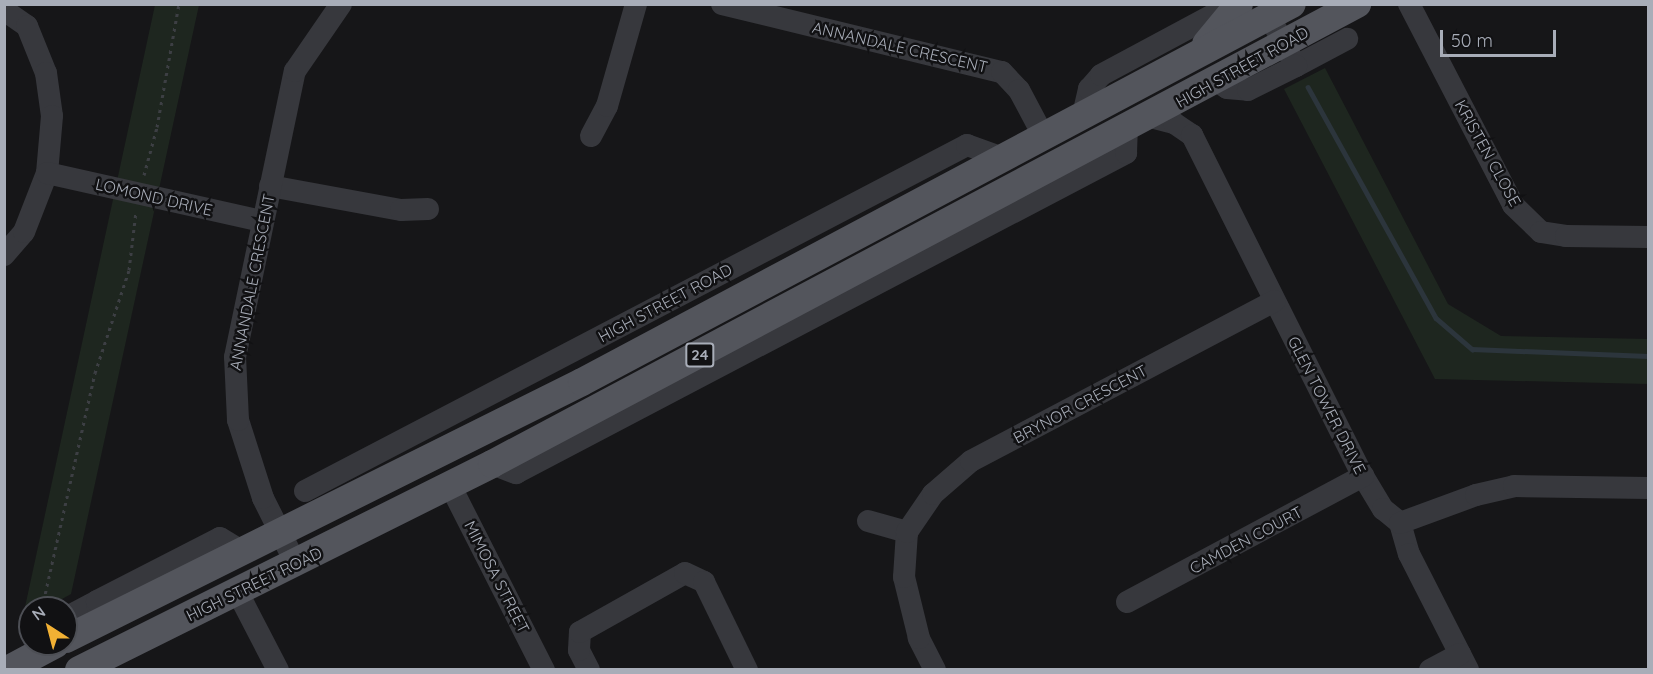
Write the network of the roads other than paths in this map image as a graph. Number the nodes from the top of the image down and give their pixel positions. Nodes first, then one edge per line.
1 (341, 4) edge
2 (636, 4) edge
3 (722, 4) edge
4 (1358, 4) edge
5 (1409, 4) edge
6 (1274, 8) edge
7 (1227, 9) edge
8 (16, 10) edge
9 (1347, 39) dead end
10 (1193, 47) junction
11 (1290, 54) junction
12 (1136, 87) junction
13 (1180, 101) junction
14 (1083, 115) junction
15 (1139, 123) junction
16 (1192, 135) junction
17 (591, 136) dead end
18 (1044, 137) junction
19 (47, 173) junction
20 (270, 186) junction
21 (428, 209) dead end
22 (262, 221) junction
23 (1648, 237) edge
24 (4, 255) edge
25 (1274, 301) junction
26 (1363, 476) junction
27 (450, 485) junction
28 (1648, 488) edge
29 (305, 491) dead end
30 (331, 492) junction
31 (868, 521) dead end
32 (1400, 523) junction
33 (279, 530) junction
34 (907, 532) junction
35 (353, 535) junction
36 (296, 564) junction
37 (237, 591) junction
38 (1127, 602) dead end
39 (78, 622) edge
40 (32, 656) edge
41 (1464, 662) edge
42 (7, 669) edge
43 (80, 669) edge
44 (278, 669) edge
45 (544, 669) edge
46 (589, 669) edge
47 (747, 669) edge
48 (935, 669) edge
49 (1430, 669) edge

1 - 20 street, ANNANDALE CRESCENT
2 - 17 street
3 - 18 street, ANNANDALE CRESCENT
4 - 11 main road, HIGH STREET ROAD / 24
5 - 23 street, KRISTEN CLOSE
6 - 10 main road, HIGH STREET ROAD / 24
6 - 11 street
7 - 10 main road
8 - 19 street
9 - 11 street
10 - 12 main road, HIGH STREET ROAD / 24
10 - 14 street, HIGH STREET ROAD
11 - 13 main road, HIGH STREET ROAD / 24
12 - 13 street
12 - 14 main road, HIGH STREET ROAD / 24
13 - 15 main road, HIGH STREET ROAD / 24
13 - 16 street, GLEN TOWER DRIVE
14 - 18 main road, HIGH STREET ROAD / 24
15 - 16 street
15 - 27 main road, HIGH STREET ROAD / 24
16 - 25 street, GLEN TOWER DRIVE
18 - 30 main road, HIGH STREET ROAD / 24
19 - 22 street, LOMOND DRIVE
19 - 24 street
20 - 21 street
20 - 22 street, ANNANDALE CRESCENT
22 - 33 street, ANNANDALE CRESCENT
25 - 26 street, GLEN TOWER DRIVE
25 - 34 street, BRYNOR CRESCENT
26 - 32 street, GLEN TOWER DRIVE
26 - 38 street, CAMDEN COURT
27 - 35 main road, HIGH STREET ROAD / 24
27 - 45 street, MIMOSA STREET
28 - 32 street
29 - 30 street, HIGH STREET ROAD
30 - 33 main road, HIGH STREET ROAD / 24
30 - 35 main road
31 - 34 street
32 - 41 street, GLEN TOWER DRIVE
33 - 36 street, ANNANDALE CRESCENT
33 - 39 main road, HIGH STREET ROAD / 24
34 - 48 street
35 - 36 main road, HIGH STREET ROAD / 24
36 - 37 main road, HIGH STREET ROAD / 24
37 - 43 main road, HIGH STREET ROAD / 24
37 - 44 street
40 - 42 main road
41 - 49 street
46 - 47 street

